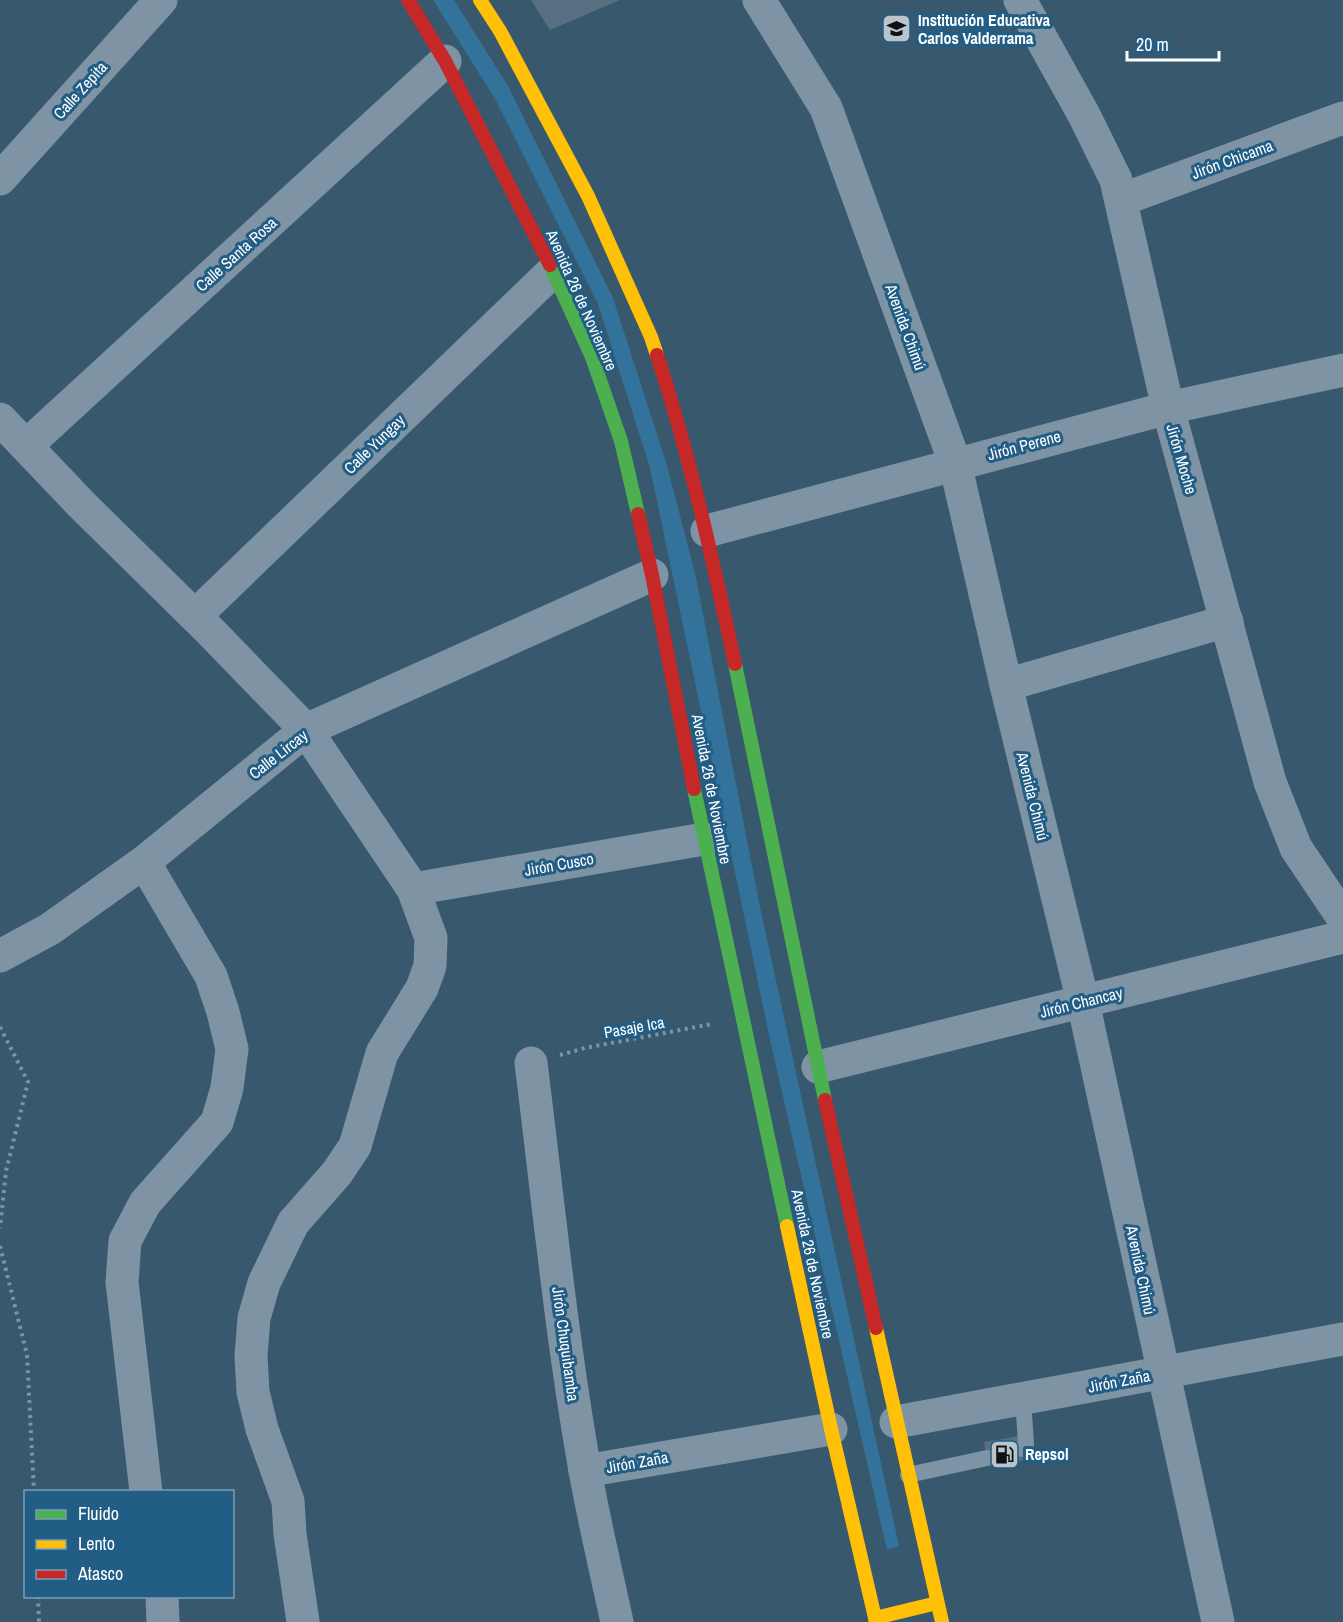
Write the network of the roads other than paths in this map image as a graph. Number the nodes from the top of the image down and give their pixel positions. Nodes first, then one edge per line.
1 (161, 0) edge
2 (408, 0) edge
3 (480, 0) edge
4 (759, 0) edge
5 (1020, 0) edge
6 (445, 61) junction
7 (1343, 118) edge
8 (4, 163) edge
9 (1121, 200) junction
10 (553, 271) junction
11 (1343, 370) edge
12 (1168, 408) junction
13 (0, 419) edge
14 (26, 446) junction
15 (955, 463) junction
16 (707, 531) junction
17 (652, 575) junction
18 (195, 616) junction
19 (1227, 621) junction
20 (1006, 686) junction
21 (306, 730) junction
22 (704, 839) junction
23 (144, 862) junction
24 (413, 889) junction
25 (1343, 918) edge
26 (1343, 937) edge
27 (0, 956) edge
28 (1083, 1002) junction
29 (531, 1063) road end
30 (818, 1066) junction
31 (1343, 1339) edge
32 (1164, 1372) junction
33 (1023, 1398) junction
34 (896, 1422) junction
35 (831, 1429) junction
36 (1022, 1449) dead end
37 (987, 1458) dead end
38 (585, 1471) junction
39 (908, 1475) junction
40 (146, 1490) edge
41 (162, 1598) edge
42 (937, 1603) junction
43 (876, 1620) edge
44 (163, 1622) edge
45 (303, 1622) edge
46 (617, 1622) edge
47 (942, 1622) edge
48 (1218, 1622) edge

1 - 8 street, Calle Zepita
2 - 6 main road, Avenida 26 de Noviembre
3 - 16 main road
4 - 15 street, Avenida Chimú
5 - 9 street, Jirón Moche
6 - 10 main road, Avenida 26 de Noviembre
6 - 14 street, Calle Santa Rosa
7 - 9 street, Jirón Chicama
9 - 12 street, Jirón Moche
10 - 17 main road, Avenida 26 de Noviembre
10 - 18 street, Calle Yungay
11 - 12 street, Jirón Perene
12 - 15 street, Jirón Perene
12 - 19 street, Jirón Moche
13 - 14 street
14 - 18 street
15 - 16 street, Jirón Perene
15 - 20 street, Avenida Chimú
16 - 30 main road
17 - 21 street, Calle Lircay
17 - 22 main road, Avenida 26 de Noviembre
18 - 21 street
19 - 20 street
19 - 25 street, Jirón Moche
20 - 28 street, Avenida Chimú
21 - 23 street, Calle Lircay
21 - 24 street
22 - 24 street, Jirón Cusco
22 - 35 main road, Avenida 26 de Noviembre
23 - 27 street, Calle Lircay
23 - 40 street
24 - 45 street
26 - 28 street, Jirón Chancay
28 - 30 street, Jirón Chancay
28 - 32 street, Avenida Chimú
29 - 38 street, Jirón Chuquibamba
30 - 34 main road
31 - 32 street, Jirón Zaña
32 - 33 street, Jirón Zaña
32 - 48 street, Avenida Chimú
33 - 34 street, Jirón Zaña
33 - 36 lane
34 - 39 main road
35 - 38 street, Jirón Zaña
35 - 43 main road, Avenida 26 de Noviembre
37 - 39 lane
38 - 46 street, Jirón Chuquibamba
39 - 42 main road
41 - 44 street
42 - 43 main road
42 - 47 main road

